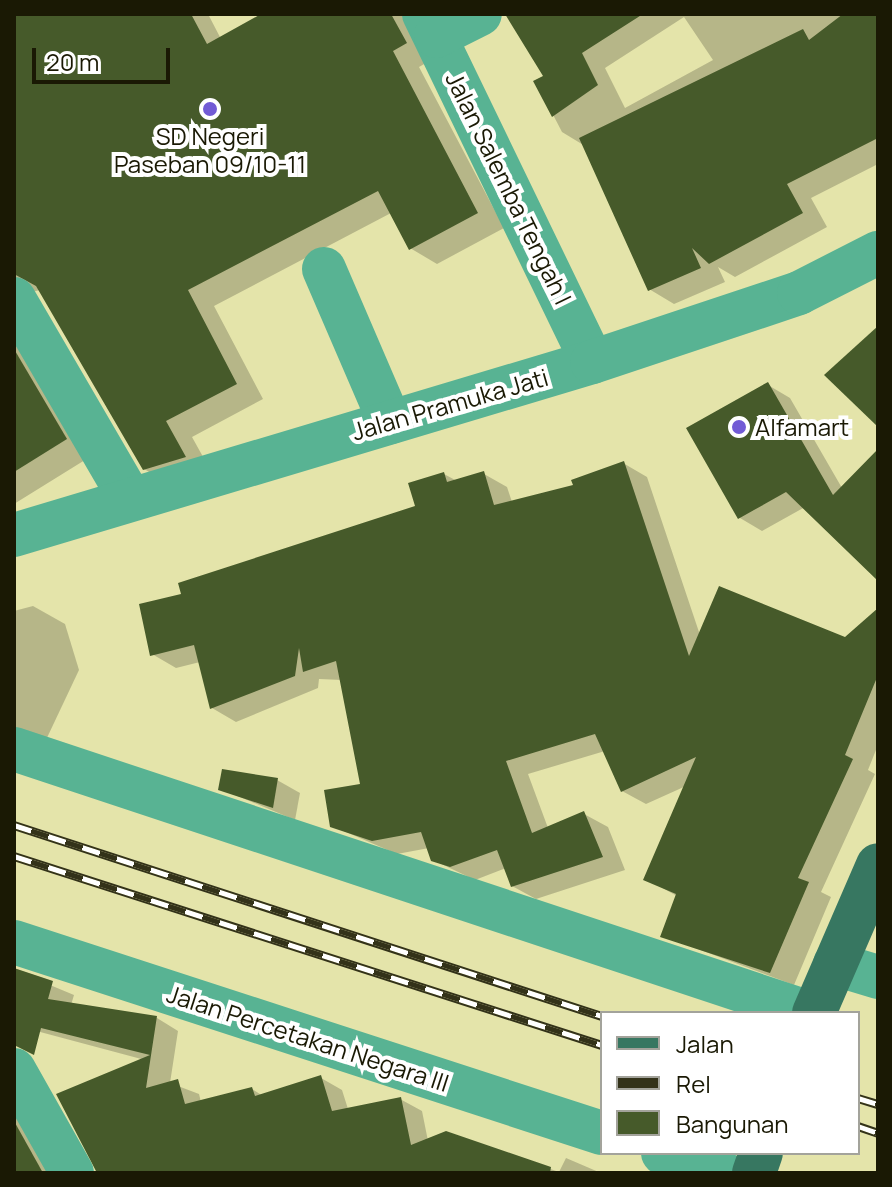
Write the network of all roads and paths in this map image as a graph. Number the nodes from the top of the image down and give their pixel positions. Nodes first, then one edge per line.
1 (480, 14) edge
2 (430, 25) edge
3 (878, 253) edge
4 (324, 269) dead end
5 (14, 299) edge
6 (592, 362) junction
7 (390, 422) junction
8 (130, 498) junction
9 (14, 535) edge
10 (14, 749) edge
11 (878, 865) edge
12 (14, 942) edge
13 (835, 964) junction
14 (878, 977) edge
15 (806, 1011) edge
16 (813, 1011) edge
17 (15, 1076) edge
18 (600, 1132) edge
19 (669, 1155) edge
20 (72, 1173) edge
21 (723, 1173) edge

1 - 2 street
2 - 6 street, Jalan Salemba Tengah I
3 - 6 street, Jalan Pramuka Jati
4 - 7 street
5 - 8 street
6 - 7 street, Jalan Pramuka Jati
7 - 8 street, Jalan Pramuka Jati
8 - 9 street, Jalan Pramuka Jati
10 - 15 street
11 - 13 main road
12 - 18 street, Jalan Percetakan Negara III
13 - 14 street
13 - 16 main road
17 - 20 street
19 - 21 street

